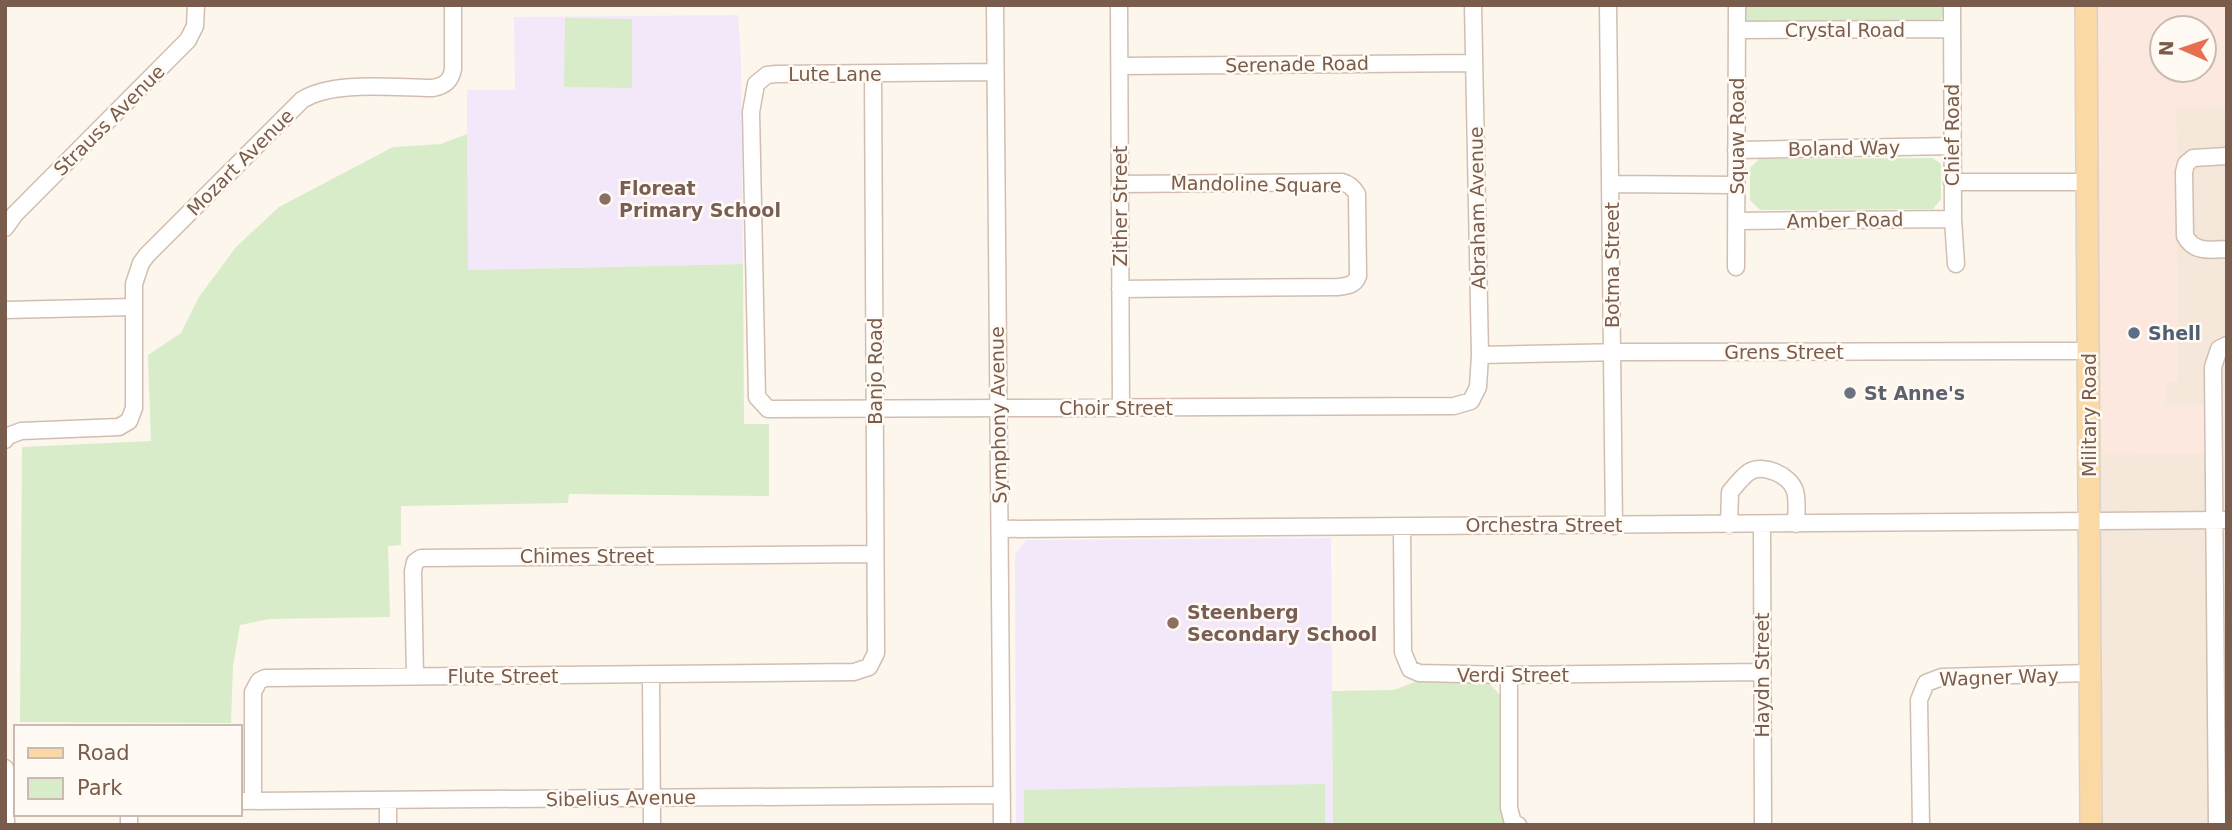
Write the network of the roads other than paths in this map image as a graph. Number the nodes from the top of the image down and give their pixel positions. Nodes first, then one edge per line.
1 (197, 5) edge
2 (453, 5) edge
3 (995, 5) edge
4 (1119, 5) edge
5 (1474, 5) edge
6 (1608, 5) edge
7 (1737, 5) edge
8 (1952, 5) edge
9 (2086, 5) edge
10 (1952, 29) junction
11 (1737, 30) junction
12 (1474, 63) junction
13 (1120, 66) junction
14 (995, 72) junction
15 (873, 74) junction
16 (1952, 146) junction
17 (1736, 150) junction
18 (2227, 156) edge
19 (1952, 182) junction
20 (2087, 182) junction
21 (1120, 184) junction
22 (1612, 184) junction
23 (1735, 185) junction
24 (1953, 219) junction
25 (1737, 221) junction
26 (5, 228) edge
27 (2227, 249) edge
28 (1956, 264) dead end
29 (1736, 267) dead end
30 (1120, 289) junction
31 (134, 307) junction
32 (5, 310) edge
33 (2227, 345) edge
34 (2088, 351) junction
35 (1612, 352) junction
36 (1480, 355) junction
37 (1464, 404) joint
38 (998, 408) junction
39 (1121, 408) junction
40 (768, 409) joint
41 (875, 409) junction
42 (5, 440) edge
43 (2220, 520) edge
44 (2089, 521) junction
45 (1796, 524) junction
46 (1729, 525) junction
47 (1762, 525) junction
48 (1402, 526) junction
49 (1614, 526) junction
50 (1000, 529) junction
51 (874, 554) junction
52 (869, 667) joint
53 (1761, 672) junction
54 (2090, 673) junction
55 (651, 675) junction
56 (1509, 675) junction
57 (415, 676) junction
58 (5, 768) edge
59 (1002, 795) junction
60 (2222, 796) edge
61 (652, 799) junction
62 (388, 800) junction
63 (247, 801) edge
64 (6, 803) edge
65 (6, 825) edge
66 (388, 825) edge
67 (652, 825) edge
68 (1002, 825) edge
69 (1518, 825) edge
70 (1763, 825) edge
71 (1921, 825) edge
72 (2091, 825) edge
73 (2217, 825) edge

1 - 26 street, Strauss Avenue
2 - 31 street, Mozart Avenue
3 - 14 street, Symphony Avenue
4 - 13 street, Zither Street
5 - 12 street, Abraham Avenue
6 - 22 street, Botma Street
7 - 11 street, Squaw Road
8 - 10 street, Chief Road
9 - 20 main road, Military Road
10 - 11 street, Crystal Road
10 - 16 street, Chief Road
11 - 17 street, Squaw Road
12 - 13 street, Serenade Road
12 - 36 street, Abraham Avenue
13 - 21 street, Zither Street
14 - 15 street, Lute Lane
14 - 38 street, Symphony Avenue
15 - 40 street, Lute Lane
15 - 41 street, Banjo Road
16 - 17 street, Boland Way
16 - 19 street, Chief Road
17 - 23 street, Squaw Road
18 - 27 street
19 - 20 street
19 - 24 street, Chief Road
20 - 34 main road, Military Road
21 - 30 street, Zither Street
21 - 30 street, Mandoline Square
22 - 23 street
22 - 35 street, Botma Street
23 - 25 street, Squaw Road
24 - 25 street, Amber Road
24 - 28 street, Chief Road
25 - 29 street, Squaw Road
30 - 39 street, Zither Street
31 - 32 street
31 - 42 street
33 - 43 street
34 - 35 street, Grens Street
34 - 44 main road, Military Road
35 - 36 street, Grens Street
35 - 49 street, Botma Street
36 - 37 street, Abraham Avenue
37 - 39 street, Choir Street
38 - 39 street, Choir Street
38 - 41 street, Choir Street
38 - 50 street, Symphony Avenue
40 - 41 street, Choir Street
41 - 51 street, Banjo Road
43 - 44 street, Orchestra Street
43 - 60 street
44 - 45 street, Orchestra Street
44 - 54 main road, Military Road
45 - 46 street
45 - 47 street, Orchestra Street
46 - 47 street, Orchestra Street
46 - 49 street, Orchestra Street
47 - 53 street, Haydn Street
48 - 49 street, Orchestra Street
48 - 50 street, Orchestra Street
48 - 56 street, Verdi Street
50 - 59 street, Symphony Avenue
51 - 52 street, Banjo Road
51 - 57 street, Chimes Street
52 - 55 street, Flute Street
53 - 56 street, Verdi Street
53 - 70 street, Haydn Street
54 - 71 street, Wagner Way
54 - 72 main road, Military Road
55 - 57 street, Flute Street
55 - 61 street
56 - 69 street
57 - 63 street, Flute Street
58 - 64 street
59 - 61 street, Sibelius Avenue
59 - 68 street, Symphony Avenue
60 - 73 street
61 - 62 street, Sibelius Avenue
61 - 67 street
62 - 63 street, Sibelius Avenue
62 - 66 street
64 - 65 street

